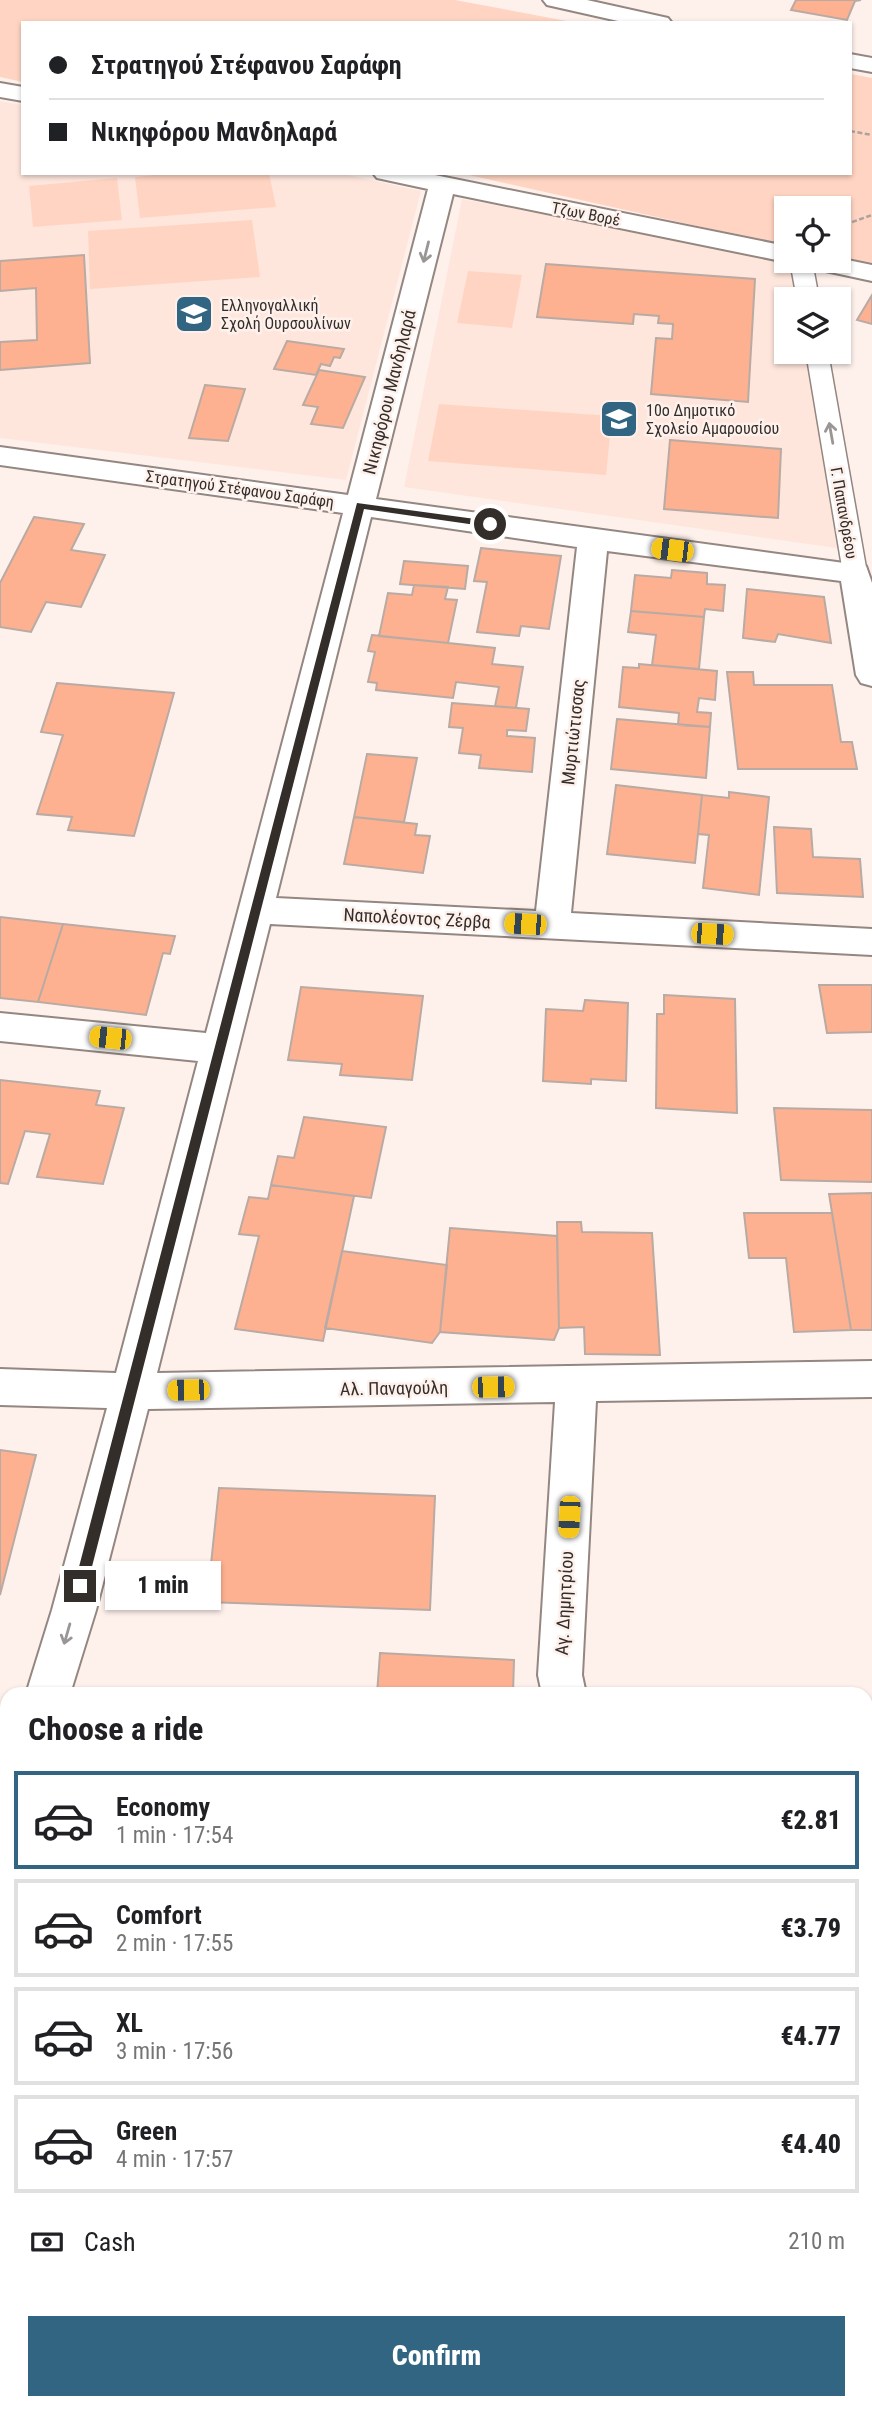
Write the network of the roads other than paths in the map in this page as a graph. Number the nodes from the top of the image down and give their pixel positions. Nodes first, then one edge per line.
1 (555, 0) edge
2 (651, 21) edge
3 (852, 61) edge
4 (872, 65) edge
5 (0, 90) edge
6 (21, 94) edge
7 (395, 175) edge
8 (442, 186) junction
9 (774, 252) edge
10 (851, 268) edge
11 (872, 273) edge
12 (819, 364) edge
13 (0, 456) edge
14 (360, 505) junction
15 (593, 539) junction
16 (855, 573) junction
17 (872, 675) edge
18 (256, 910) junction
19 (552, 925) junction
20 (872, 942) edge
21 (0, 1027) edge
22 (220, 1049) junction
23 (872, 1379) edge
24 (576, 1385) junction
25 (0, 1387) edge
26 (132, 1391) junction
27 (50, 1687) edge
28 (563, 1687) edge

1 - 2 street
3 - 4 street
5 - 6 street
7 - 8 street, Τζων Βορέ
8 - 9 street, Τζων Βορέ
8 -> 14 street, Νικηφόρου Μανδηλαρά
10 - 11 street
16 -> 12 street, Γ. Παπανδρέου
13 - 14 street, Στρατηγού Στέφανου Σαράφη
14 - 15 street, Στρατηγού Στέφανου Σαράφη
14 - 18 street, Νικηφόρου Μανδηλαρά
15 - 16 street, Στρατηγού Στέφανου Σαράφη
15 - 19 street, Μυρτιώτισσας
16 - 17 street, Γ. Παπανδρέου
18 - 19 street, Ναπολέοντος Ζέρβα
18 - 22 street, Νικηφόρου Μανδηλαρά
19 - 20 street, Ναπολέοντος Ζέρβα
21 - 22 street
22 - 26 street, Νικηφόρου Μανδηλαρά
23 - 24 street, Αλ. Παναγούλη
24 - 26 street, Αλ. Παναγούλη
24 - 28 street, Αγ. Δημητρίου
25 - 26 street, Αλ. Παναγούλη
26 -> 27 street, Νικηφόρου Μανδηλαρά

